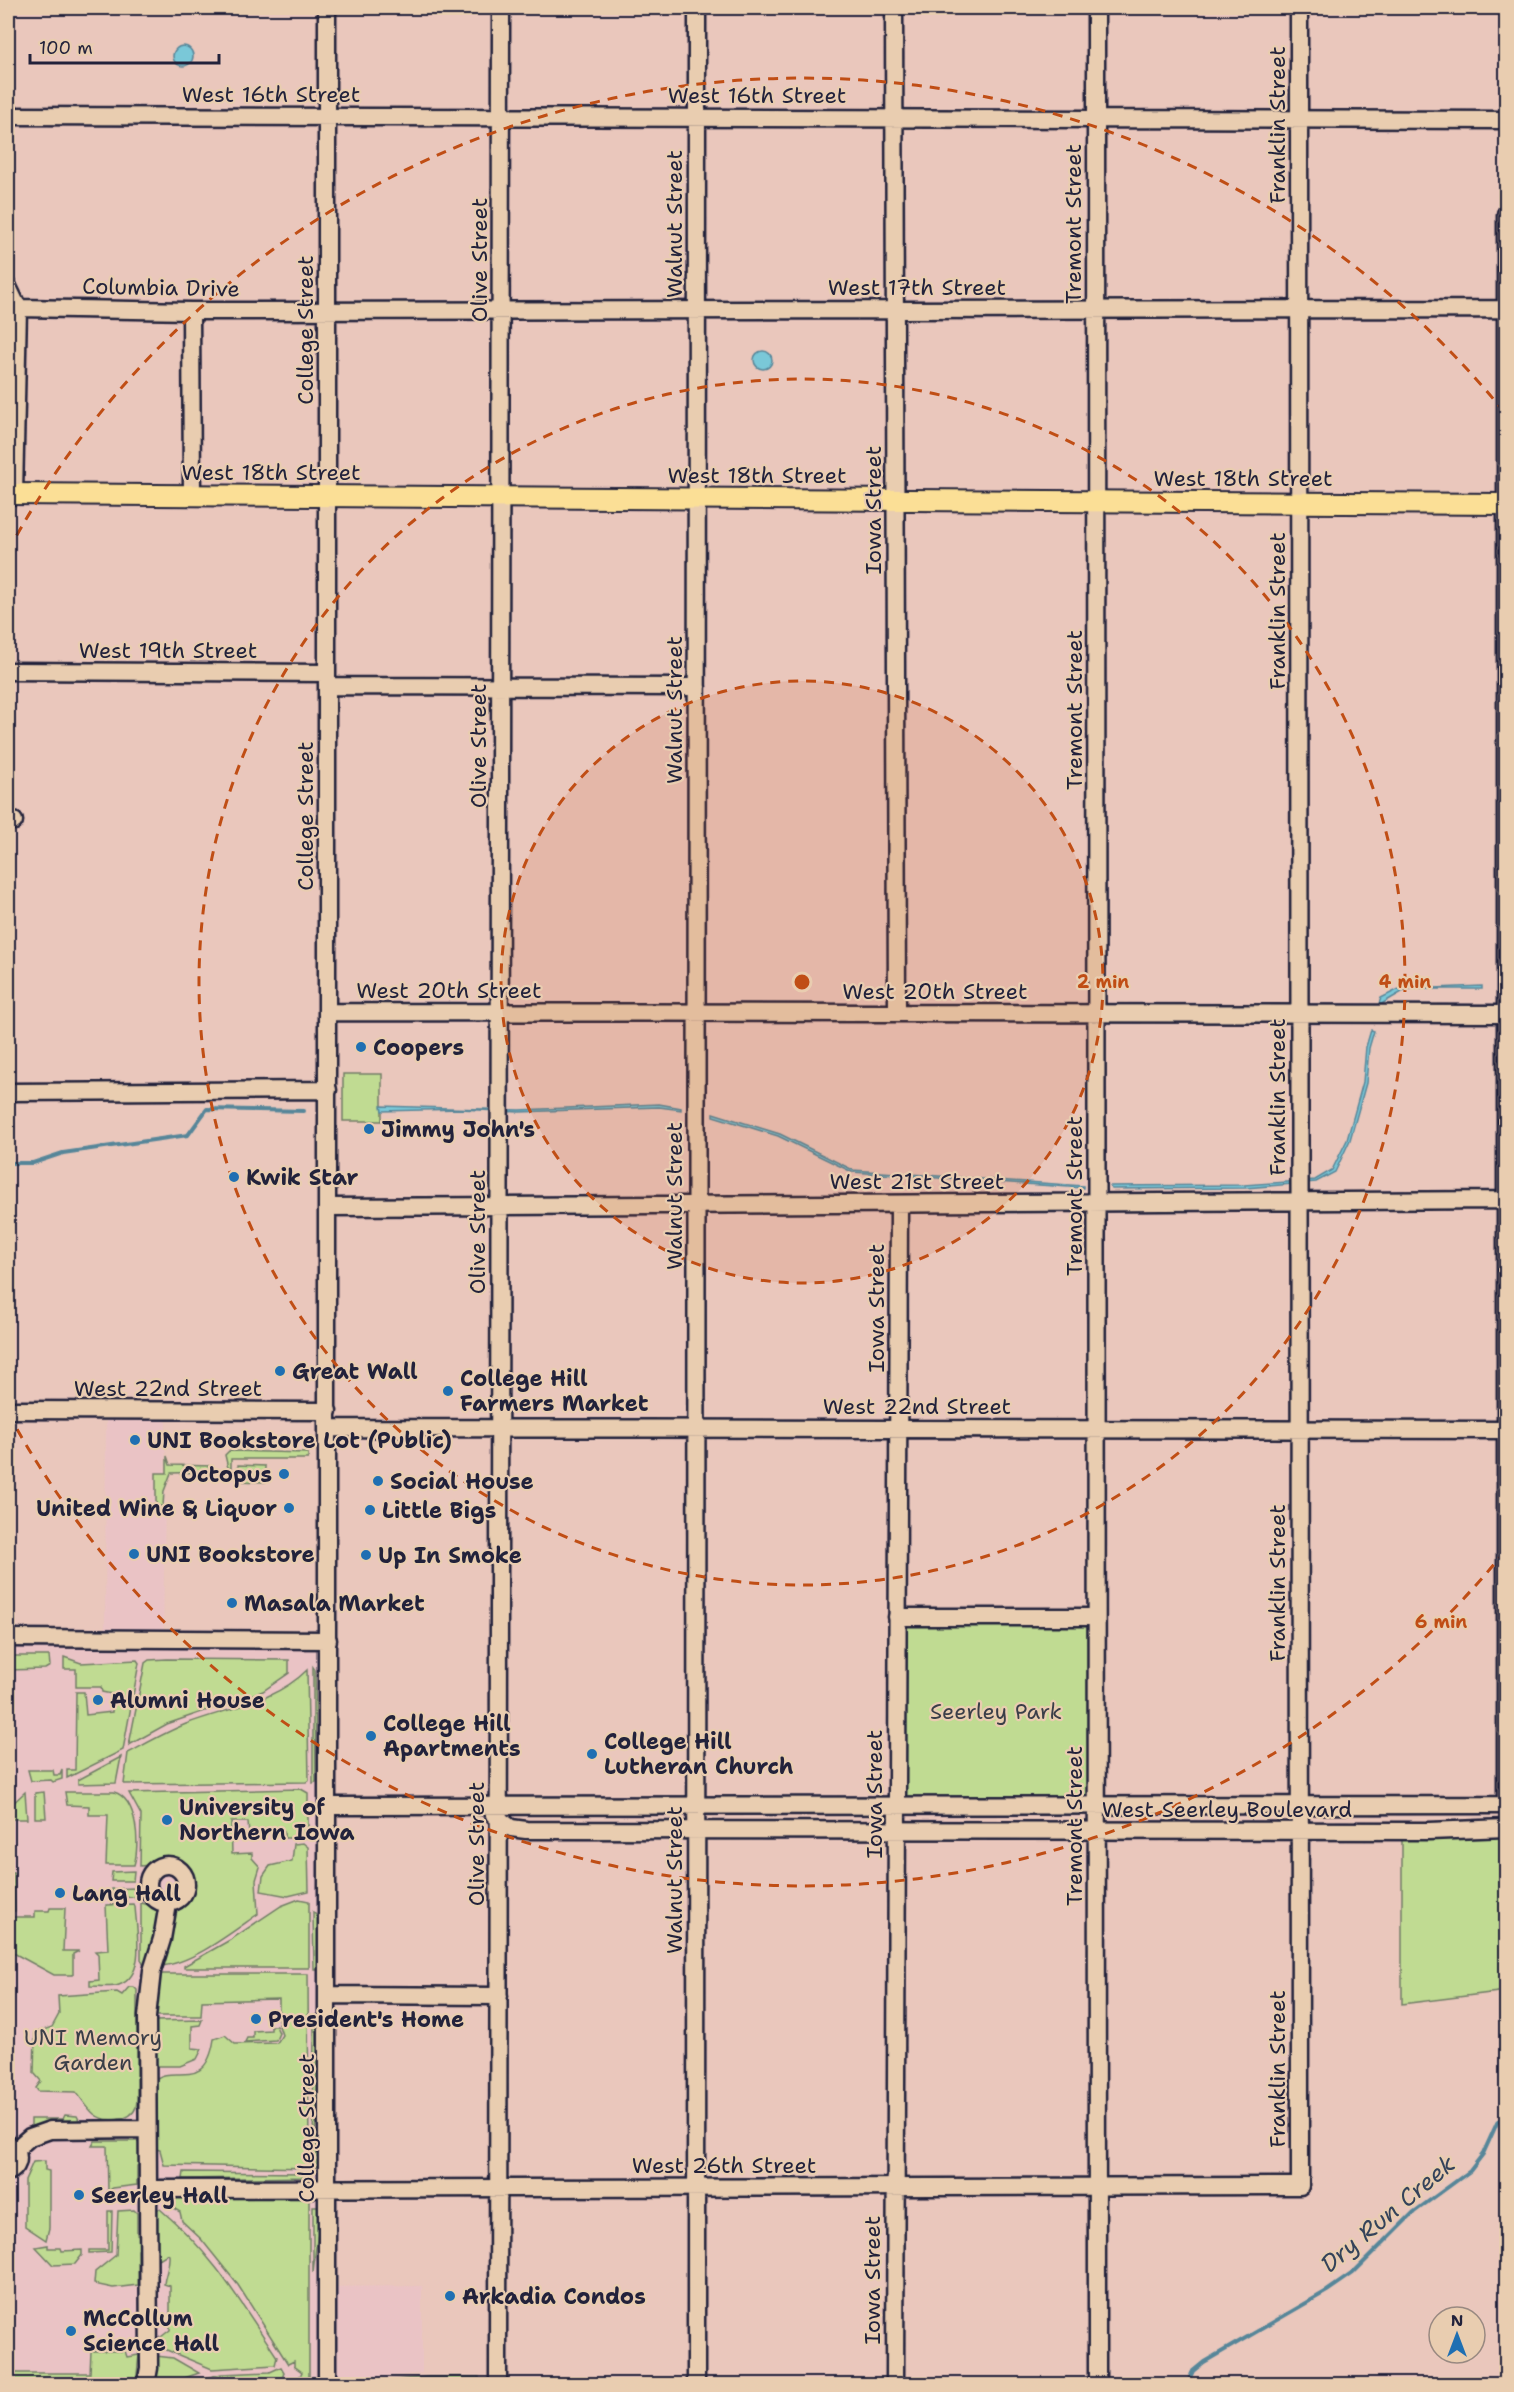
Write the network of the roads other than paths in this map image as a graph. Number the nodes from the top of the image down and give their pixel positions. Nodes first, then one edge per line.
1 (327, 8) edge
2 (501, 8) edge
3 (697, 8) edge
4 (894, 8) edge
5 (1096, 8) edge
6 (1299, 8) edge
7 (8, 116) edge
8 (327, 117) junction
9 (501, 117) junction
10 (697, 118) junction
11 (895, 118) junction
12 (1096, 119) junction
13 (1299, 119) junction
14 (1506, 120) edge
15 (1506, 214) edge
16 (8, 287) edge
17 (18, 308) junction
18 (895, 309) junction
19 (1096, 309) junction
20 (1299, 309) junction
21 (1506, 309) edge
22 (327, 310) junction
23 (501, 310) junction
24 (697, 310) junction
25 (191, 311) junction
26 (11, 494) edge
27 (192, 495) junction
28 (327, 496) junction
29 (501, 497) junction
30 (697, 499) junction
31 (895, 500) junction
32 (1096, 501) junction
33 (1300, 503) junction
34 (1506, 504) edge
35 (8, 671) edge
36 (327, 680) junction
37 (501, 687) junction
38 (697, 687) junction
39 (328, 1012) junction
40 (500, 1012) junction
41 (696, 1013) junction
42 (897, 1013) junction
43 (1096, 1013) junction
44 (1300, 1014) junction
45 (1506, 1014) edge
46 (328, 1090) junction
47 (8, 1092) edge
48 (1300, 1188) junction
49 (1506, 1200) edge
50 (1096, 1203) junction
51 (898, 1204) junction
52 (696, 1205) junction
53 (500, 1206) junction
54 (328, 1207) junction
55 (8, 1410) edge
56 (328, 1420) junction
57 (500, 1428) junction
58 (696, 1428) junction
59 (898, 1429) junction
60 (1096, 1429) junction
61 (1300, 1430) junction
62 (1506, 1430) edge
63 (897, 1617) junction
64 (1096, 1617) junction
65 (8, 1638) edge
66 (324, 1640) junction
67 (1096, 1805) junction
68 (1300, 1805) junction
69 (1506, 1805) edge
70 (328, 1806) junction
71 (696, 1806) junction
72 (897, 1806) junction
73 (499, 1814) junction
74 (1506, 1828) edge
75 (697, 1830) junction
76 (1097, 1830) junction
77 (1300, 1831) junction
78 (896, 1832) junction
79 (168, 1904) dead end
80 (328, 1995) junction
81 (499, 1996) junction
82 (147, 2129) junction
83 (12, 2147) edge
84 (8, 2172) edge
85 (1096, 2186) junction
86 (1300, 2186) joint
87 (696, 2187) junction
88 (895, 2187) junction
89 (148, 2188) junction
90 (329, 2188) junction
91 (499, 2188) junction
92 (146, 2385) edge
93 (327, 2385) edge
94 (498, 2385) edge
95 (696, 2385) edge
96 (895, 2385) edge
97 (1097, 2385) edge

1 - 8 street, College Street
2 - 9 street, Olive Street
3 - 10 street, Walnut Street
4 - 11 street, Iowa Street
5 - 12 street, Tremont Street
6 - 13 street, Franklin Street
7 - 8 street, West 16th Street
8 - 9 street, West 16th Street
8 - 22 street, College Street
9 - 10 street, West 16th Street
9 - 23 street, Olive Street
10 - 11 street, West 16th Street
10 - 24 street, Walnut Street
11 - 12 street, West 16th Street
11 - 18 street, Iowa Street
12 - 13 street, West 16th Street
12 - 19 street, Tremont Street
13 - 14 street, West 16th Street
13 - 20 street, Franklin Street
15 - 21 street
16 - 17 street
17 - 25 street, Columbia Drive
17 - 26 street
18 - 19 street, West 17th Street
18 - 24 street, West 17th Street
18 - 31 street, Iowa Street
19 - 20 street, West 17th Street
19 - 32 street, Tremont Street
20 - 21 street, West 17th Street
20 - 33 street, Franklin Street
21 - 34 street
22 - 23 street, West 17th Street
22 - 25 street, Columbia Drive
22 - 28 street, College Street
23 - 24 street, West 17th Street
23 - 29 street, Olive Street
24 - 30 street, Walnut Street
25 - 27 street
26 - 27 main road, West 18th Street
27 - 28 main road, West 18th Street
28 - 29 main road, West 18th Street
28 - 36 street, College Street
29 - 30 main road, West 18th Street
29 - 37 street, Olive Street
30 - 31 main road, West 18th Street
30 - 38 street, Walnut Street
31 - 32 main road, West 18th Street
31 - 42 street, Iowa Street
32 - 33 main road, West 18th Street
32 - 43 street, Tremont Street
33 - 34 main road, West 18th Street
33 - 44 street, Franklin Street
34 - 45 street
35 - 36 street, West 19th Street
36 - 37 street, West 19th Street
36 - 39 street, College Street
37 - 38 street, West 19th Street
37 - 40 street, Olive Street
38 - 41 street, Walnut Street
39 - 40 street, West 20th Street
39 - 46 street, College Street
40 - 41 street, West 20th Street
40 - 53 street, Olive Street
41 - 42 street, West 20th Street
41 - 52 street, Walnut Street
42 - 43 street, West 20th Street
43 - 44 street, West 20th Street
43 - 50 street, Tremont Street
44 - 45 street, West 20th Street
44 - 48 street, Franklin Street
45 - 49 street
46 - 47 street
46 - 54 street, College Street
48 - 49 street, West 21st Street
48 - 50 street, West 21st Street
48 - 61 street, Franklin Street
49 - 62 street
50 - 51 street, West 21st Street
50 - 60 street, Tremont Street
51 - 52 street, West 21st Street
51 - 59 street, Iowa Street
52 - 53 street, West 21st Street
52 - 58 street, Walnut Street
53 - 54 street, West 21st Street
53 - 57 street, Olive Street
54 - 56 street, College Street
55 - 56 street, West 22nd Street
56 - 57 street, West 22nd Street
56 - 66 street, College Street
57 - 58 street, West 22nd Street
57 - 73 street, Olive Street
58 - 59 street, West 22nd Street
58 - 71 street, Walnut Street
59 - 60 street, West 22nd Street
59 - 63 street, Iowa Street
60 - 61 street, West 22nd Street
60 - 64 street, Tremont Street
61 - 62 street, West 22nd Street
61 - 68 street, Franklin Street
62 - 69 street
63 - 64 street
63 - 72 street, Iowa Street
64 - 67 street, Tremont Street
65 - 66 street
66 - 70 street, College Street
67 - 68 street, West Seerley Boulevard
67 - 72 street, West Seerley Boulevard
67 - 76 street, Tremont Street
68 - 69 street, West Seerley Boulevard
68 - 77 street, Franklin Street
70 - 73 street, West Seerley Boulevard
70 - 80 street, College Street
71 - 72 street, West Seerley Boulevard
71 - 73 street, West Seerley Boulevard
71 - 75 street, Walnut Street
72 - 78 street, Iowa Street
73 - 75 street, West Seerley Boulevard
73 - 81 street, Olive Street
74 - 77 street, West Seerley Boulevard
75 - 78 street, West Seerley Boulevard
75 - 87 street, Walnut Street
76 - 77 street, West Seerley Boulevard
76 - 78 street, West Seerley Boulevard
76 - 85 street, Tremont Street
77 - 86 street, Franklin Street
78 - 88 street, Iowa Street
79 - 82 street
80 - 81 street
80 - 90 street, College Street
81 - 91 street, Olive Street
82 - 83 street
82 - 89 street
83 - 84 street
85 - 86 street, West 26th Street
85 - 88 street, West 26th Street
85 - 97 street, Tremont Street
87 - 88 street, West 26th Street
87 - 91 street, West 26th Street
87 - 95 street, Walnut Street
88 - 96 street, Iowa Street
89 - 90 street, West 26th Street
89 - 92 street
90 - 91 street, West 26th Street
90 - 93 street, College Street
91 - 94 street, Olive Street

